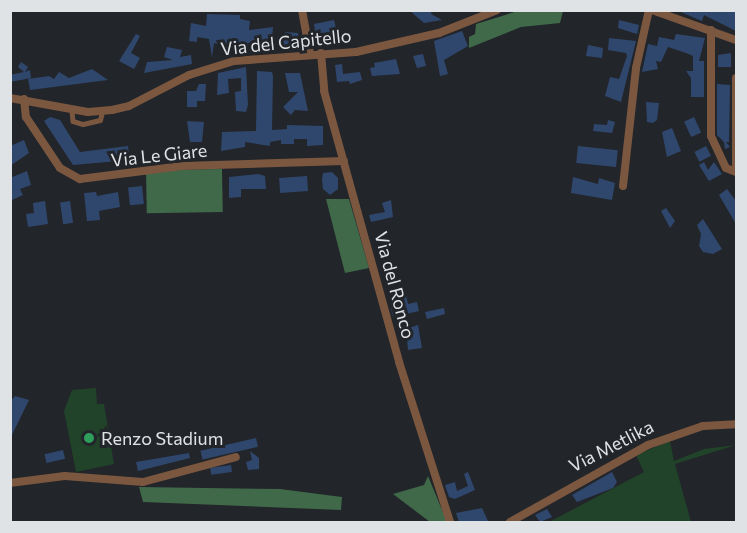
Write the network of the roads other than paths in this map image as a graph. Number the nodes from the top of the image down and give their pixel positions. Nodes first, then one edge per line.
1 (303, 10) edge
2 (498, 10) edge
3 (650, 10) edge
4 (487, 12) edge
5 (711, 30) junction
6 (736, 40) edge
7 (321, 53) junction
8 (310, 54) junction
9 (736, 78) edge
10 (10, 98) edge
11 (24, 99) junction
12 (72, 110) junction
13 (102, 112) junction
14 (344, 161) junction
15 (736, 165) edge
16 (736, 172) edge
17 (623, 186) dead end
18 (736, 424) edge
19 (236, 457) dead end
20 (10, 483) edge
21 (450, 522) edge
22 (510, 522) edge

1 - 8 street
2 - 4 street, Via del Capitello
3 - 5 street
3 - 17 street
4 - 7 street, Via del Capitello
5 - 6 street
5 - 16 street
7 - 8 street, Via del Capitello
7 - 14 street, Via del Ronco
8 - 13 street, Via del Capitello
9 - 15 street
10 - 11 street, Via del Capitello
11 - 12 street, Via del Capitello
11 - 14 street, Via Le Giare
12 - 13 street, Via del Capitello
12 - 13 lane
14 - 21 street, Via del Ronco
18 - 22 street, Via Metlika
19 - 20 street

